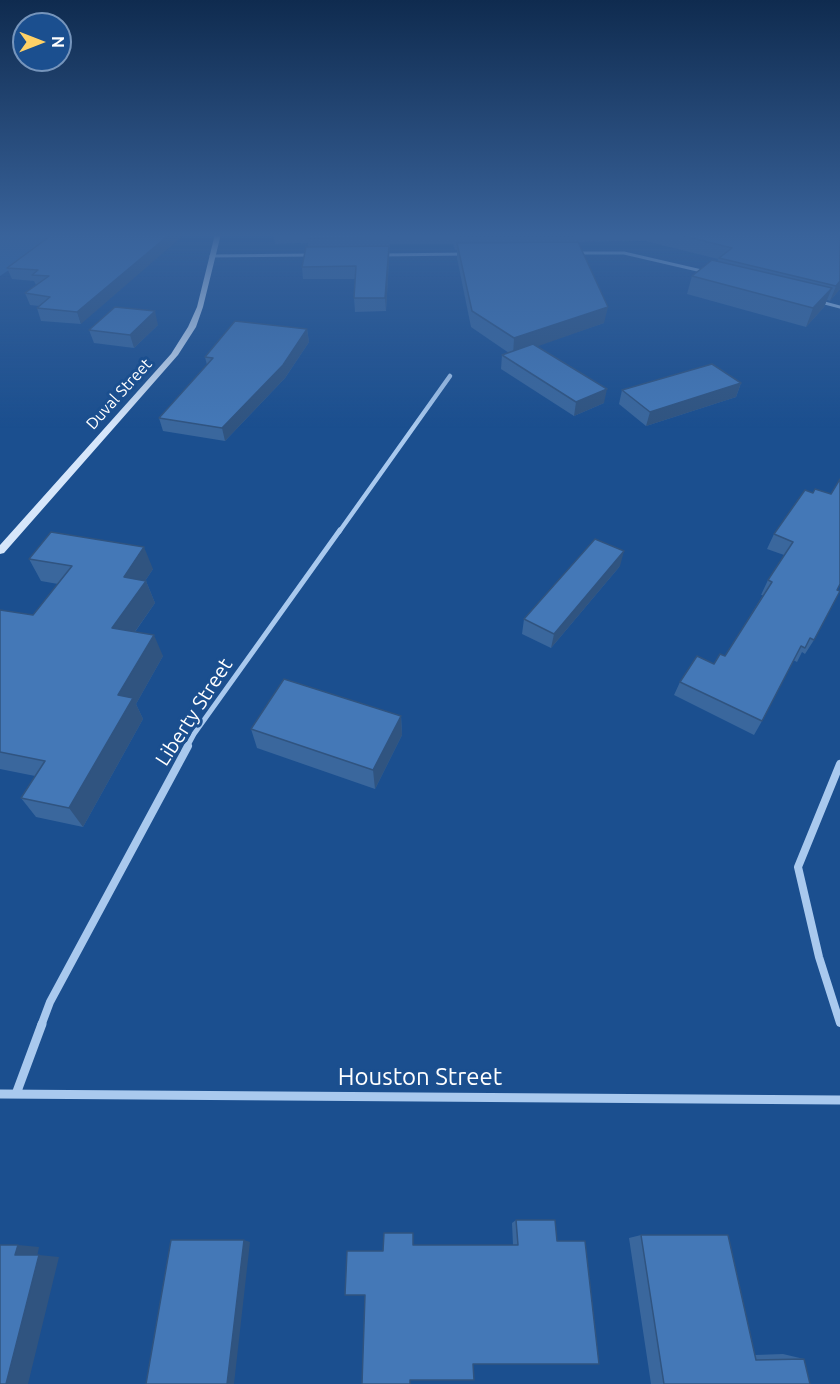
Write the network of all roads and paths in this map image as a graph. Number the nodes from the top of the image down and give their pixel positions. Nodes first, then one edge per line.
1 (202, 299) edge
2 (815, 301) edge
3 (840, 307) edge
4 (450, 376) dead end
5 (0, 551) edge
6 (840, 764) edge
7 (840, 1023) edge
8 (0, 1094) edge
9 (16, 1094) junction
10 (840, 1100) edge

1 - 5 street, Duval Street
2 - 3 street
4 - 9 street, Liberty Street
6 - 7 street
8 - 9 street, Houston Street
9 - 10 street, Houston Street

